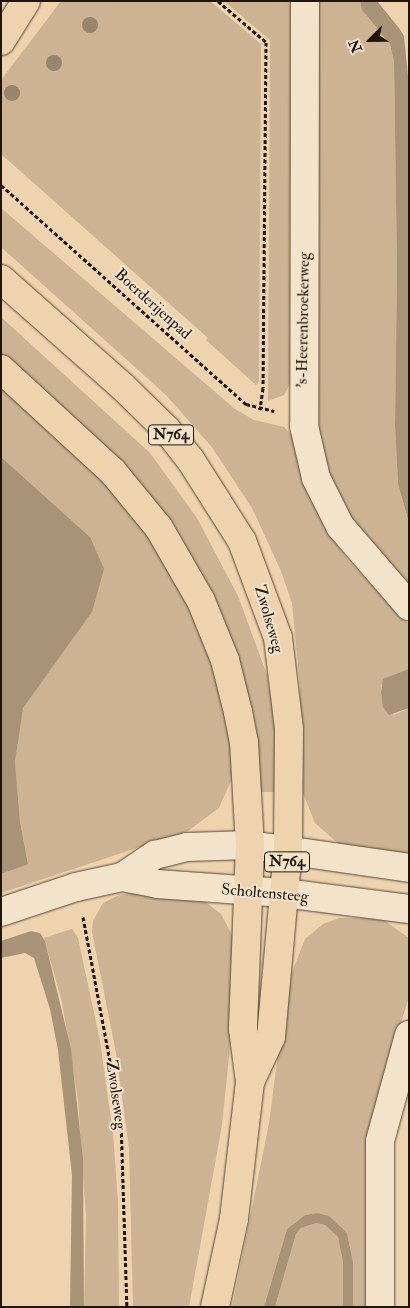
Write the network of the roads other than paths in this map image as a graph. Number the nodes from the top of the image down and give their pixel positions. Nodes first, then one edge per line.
1 (26, 1) edge
2 (305, 1) edge
3 (1, 41) edge
4 (1, 279) edge
5 (1, 369) edge
6 (409, 606) edge
7 (250, 845) junction
8 (288, 850) junction
9 (409, 868) edge
10 (122, 877) junction
11 (250, 892) junction
12 (284, 893) junction
13 (409, 909) edge
14 (1, 912) edge
15 (409, 1035) edge
16 (250, 1082) junction
17 (215, 1307) edge
18 (380, 1307) edge

1 - 3 main road
2 - 6 street, 's-Heerenbroekerweg
4 - 8 main road, Zwolseweg / N764
5 - 7 main road, Zwolseweg / N764
7 - 8 street, Scholtensteeg
7 - 10 street, Scholtensteeg
7 - 11 main road, Zwolseweg / N764
8 - 9 street, Scholtensteeg
8 - 12 main road, Zwolseweg / N764
10 - 11 street, Scholtensteeg
10 - 14 street, Scholtensteeg
11 - 12 street, Scholtensteeg
11 - 16 main road, Zwolseweg / N764
12 - 13 street, Scholtensteeg
12 - 16 main road, Zwolseweg / N764
15 - 18 street
16 - 17 main road, Zwolseweg / N764

